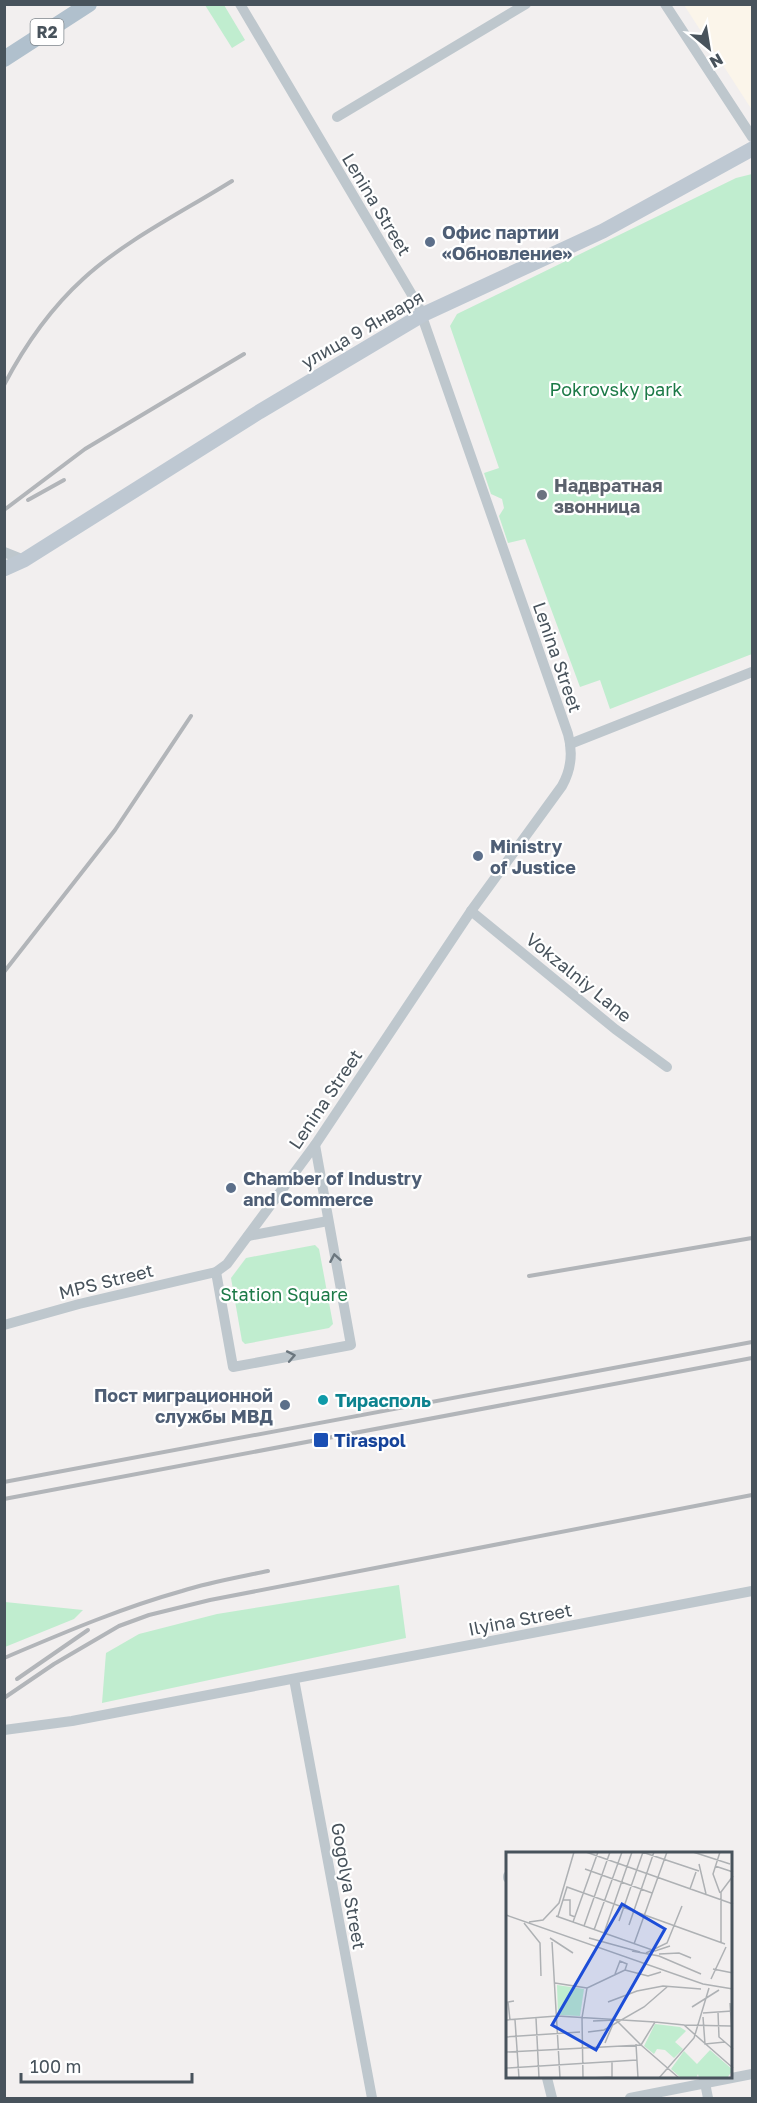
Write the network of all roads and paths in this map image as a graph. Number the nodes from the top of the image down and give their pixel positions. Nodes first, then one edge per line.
1 (89, 4) edge
2 (240, 4) edge
3 (526, 4) edge
4 (665, 4) edge
5 (4, 59) edge
6 (337, 117) dead end
7 (753, 137) edge
8 (753, 149) edge
9 (422, 315) junction
10 (4, 552) edge
11 (24, 560) junction
12 (4, 569) edge
13 (753, 672) edge
14 (570, 744) junction
15 (471, 911) junction
16 (667, 1067) dead end
17 (315, 1144) junction
18 (328, 1221) junction
19 (248, 1236) junction
20 (216, 1272) junction
21 (4, 1325) edge
22 (753, 1591) edge
23 (294, 1679) junction
24 (4, 1730) edge
25 (753, 2074) edge
26 (733, 2077) edge
27 (547, 2079) edge
28 (705, 2081) edge
29 (372, 2098) edge
30 (552, 2098) edge
31 (630, 2098) edge
32 (708, 2098) edge

1 - 5 main road, R2
2 - 9 street, Lenina Street
3 - 6 street
4 - 7 street
8 - 9 street, улица 9 Января
9 - 11 street, улица 9 Января
9 - 14 street, Lenina Street
10 - 11 street
11 - 12 street, улица 9 Января
13 - 14 street
14 - 15 street, Lenina Street
15 - 16 street, Vokzalniy Lane
15 - 17 street, Lenina Street
17 - 18 street
17 - 19 street, Lenina Street
18 - 19 street
20 -> 18 street
19 - 20 street, Lenina Street
20 - 21 street, MPS Street
22 - 23 street, Ilyina Street
23 - 24 street, Ilyina Street
23 - 29 street, Gogolya Street
25 - 26 street
27 - 30 street
28 - 31 street
28 - 32 street

